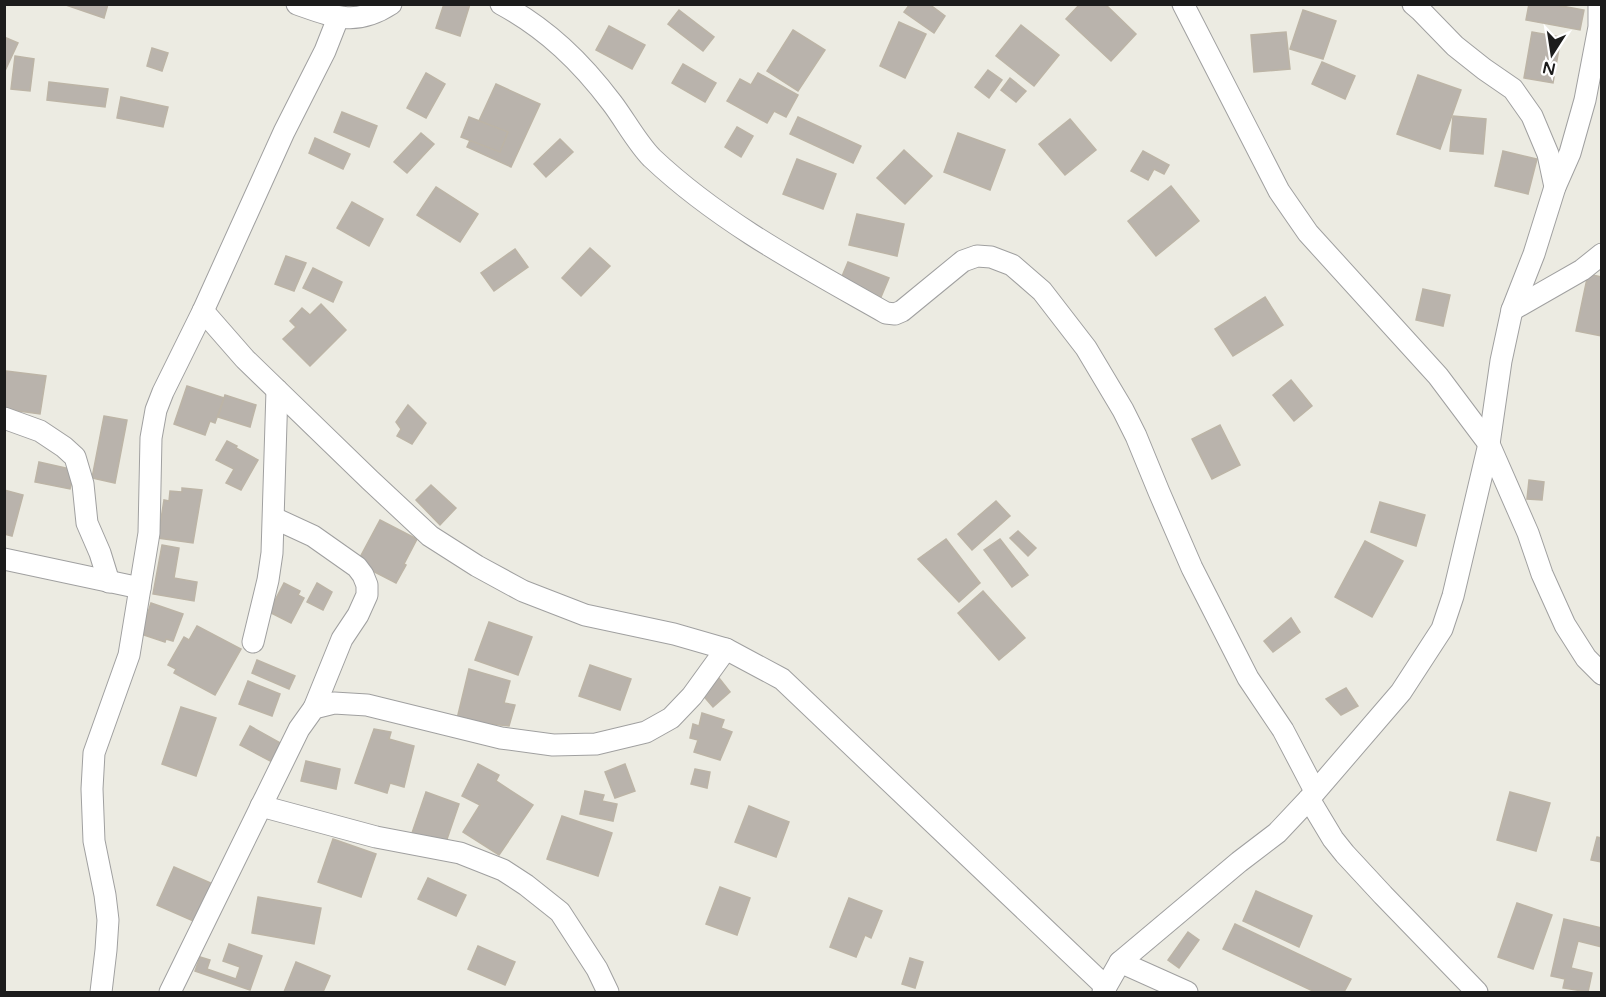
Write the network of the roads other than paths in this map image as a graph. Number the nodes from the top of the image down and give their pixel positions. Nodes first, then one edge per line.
1 (297, 4) edge
2 (391, 4) edge
3 (501, 4) edge
4 (1183, 4) edge
5 (1413, 4) edge
6 (1599, 4) edge
7 (338, 18) junction
8 (1600, 28) edge
9 (1555, 187) junction
10 (1602, 254) edge
11 (1512, 310) junction
12 (203, 311) junction
13 (277, 390) junction
14 (4, 418) edge
15 (1489, 444) junction
16 (274, 518) junction
17 (4, 559) edge
18 (109, 582) junction
19 (140, 588) junction
20 (253, 642) dead end
21 (726, 649) junction
22 (1602, 675) edge
23 (314, 708) junction
24 (1312, 795) junction
25 (261, 806) junction
26 (1120, 962) junction
27 (1105, 990) edge
28 (101, 993) edge
29 (170, 993) edge
30 (608, 993) edge
31 (1187, 993) edge
32 (1477, 993) edge

1 - 7 street
2 - 7 street
3 - 24 street
4 - 15 street
5 - 9 street
6 - 8 street
7 - 12 street
8 - 9 street
9 - 11 street
10 - 11 street
11 - 15 street
12 - 13 street
12 - 19 street
13 - 16 street
13 - 21 street
14 - 18 street
15 - 22 street
15 - 24 street
16 - 20 street
16 - 23 street
17 - 18 street
18 - 19 street
19 - 28 street
21 - 23 street
21 - 27 street
23 - 25 street
24 - 26 street
24 - 32 street
25 - 29 street
25 - 30 street
26 - 27 street
26 - 31 street

